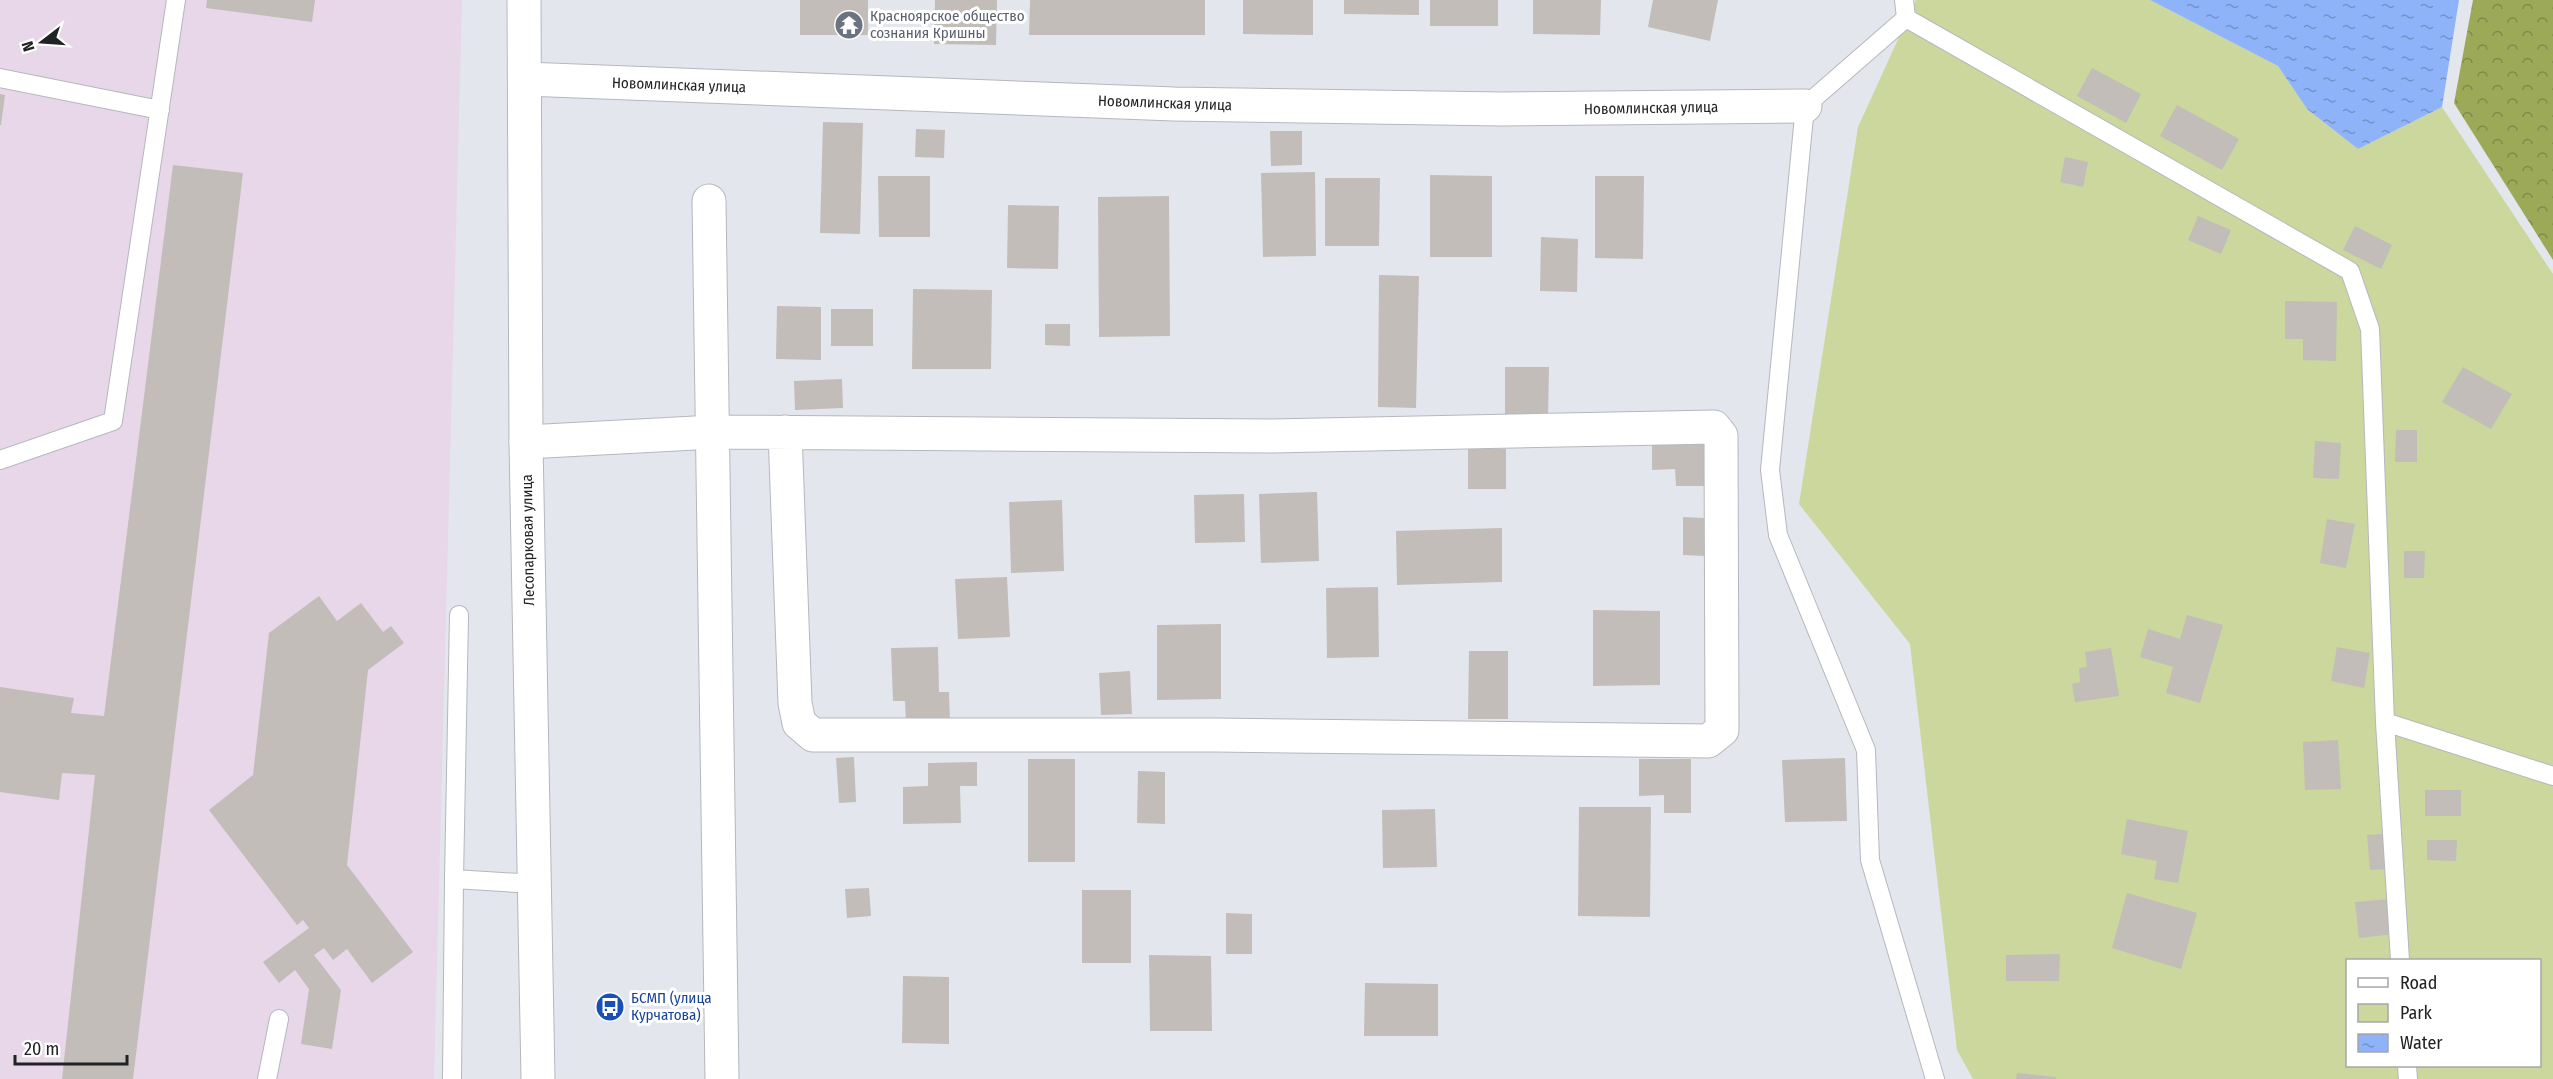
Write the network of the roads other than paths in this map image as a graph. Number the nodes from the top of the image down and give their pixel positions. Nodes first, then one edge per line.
1 (176, 0) edge
2 (524, 0) edge
3 (1904, 0) edge
4 (1906, 18) junction
5 (0, 78) edge
6 (525, 79) junction
7 (1805, 106) junction
8 (160, 110) junction
9 (709, 201) dead end
10 (714, 432) junction
11 (785, 432) junction
12 (526, 442) junction
13 (0, 460) edge
14 (459, 615) dead end
15 (2385, 722) junction
16 (2553, 776) edge
17 (454, 879) junction
18 (534, 884) junction
19 (2400, 959) edge
20 (279, 1019) dead end
21 (267, 1079) edge
22 (452, 1079) edge
23 (538, 1079) edge
24 (722, 1079) edge
25 (1935, 1079) edge

1 - 8 lane
2 - 6 street, Лесопарковая улица
3 - 4 lane
4 - 7 lane
4 - 15 lane
5 - 8 lane
6 - 7 street, Новомлинская улица
6 - 12 street, Лесопарковая улица
7 - 25 lane
8 - 13 lane
9 - 10 street
10 - 11 street
10 - 12 street
10 - 24 street
11 - 11 street
12 - 18 street, Лесопарковая улица
14 - 17 lane
15 - 16 lane
15 - 19 lane
17 - 18 lane
17 - 22 lane
18 - 23 street, Лесопарковая улица
20 - 21 lane

